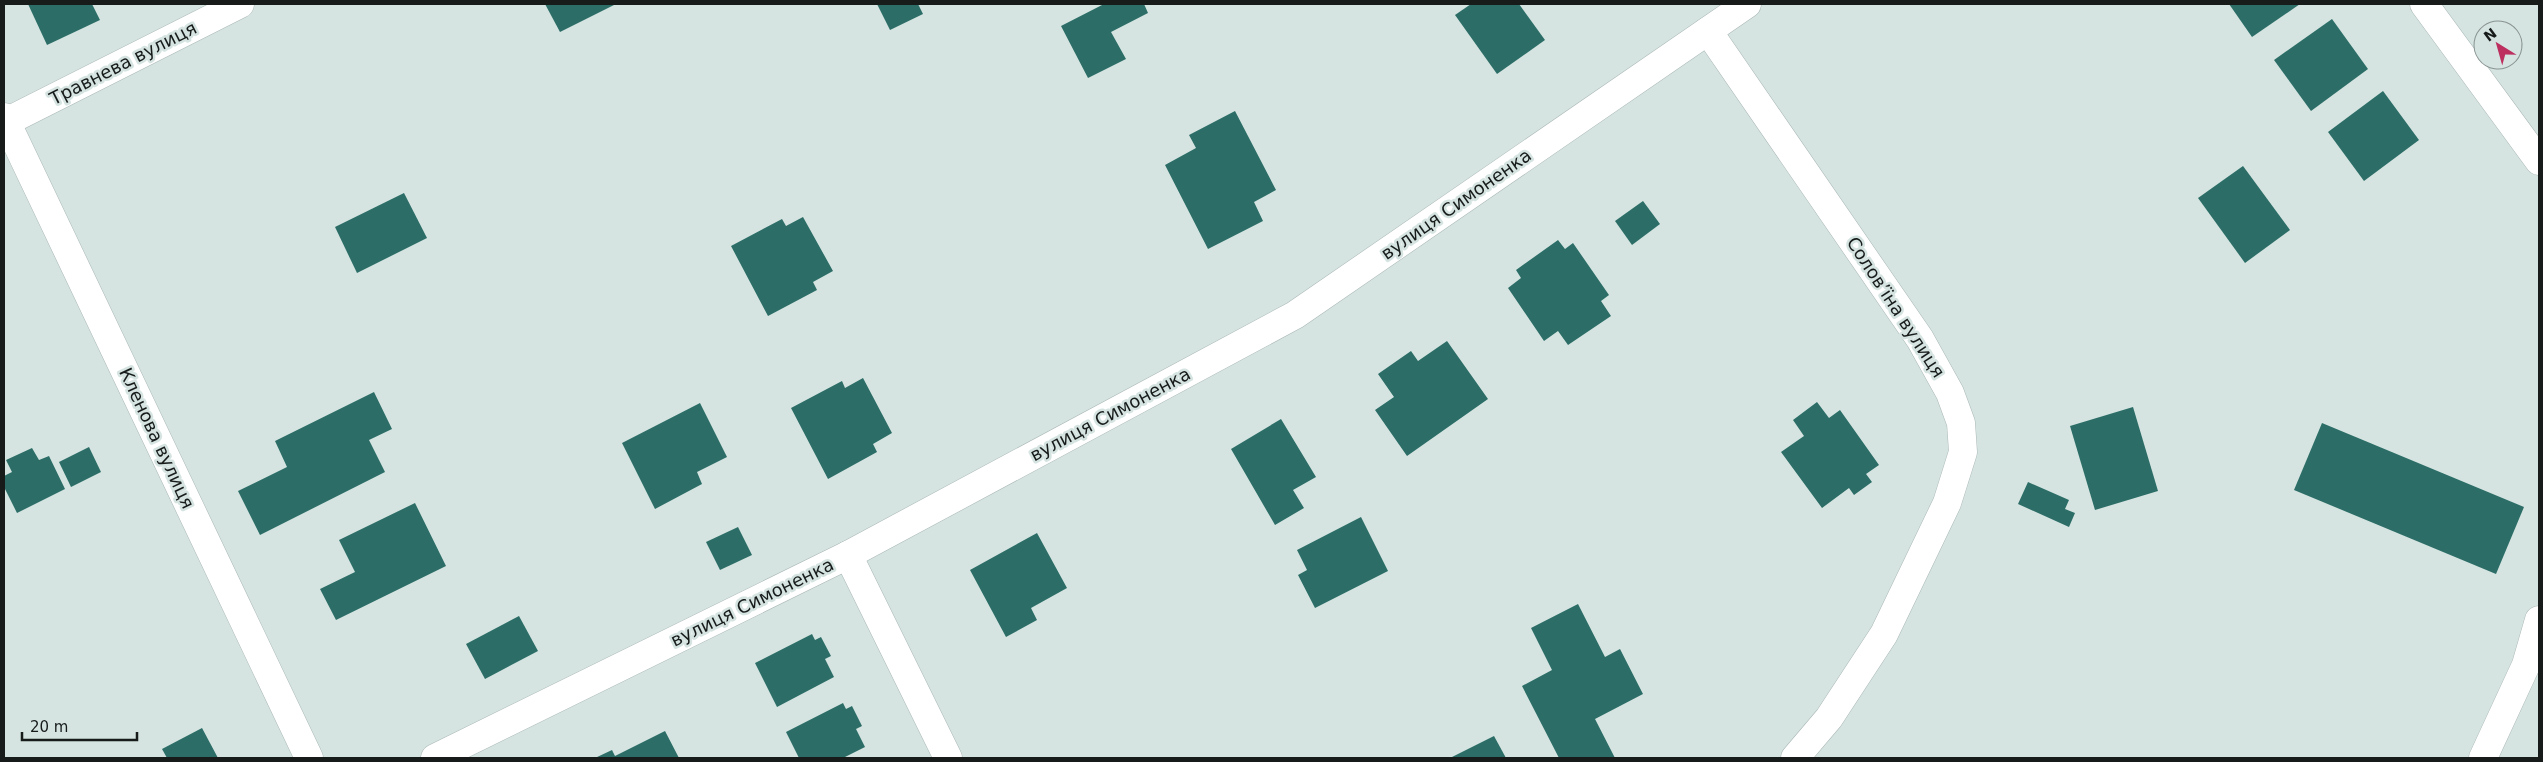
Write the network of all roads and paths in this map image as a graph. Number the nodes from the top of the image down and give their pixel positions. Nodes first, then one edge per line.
1 (240, 4) edge
2 (1747, 4) edge
3 (2424, 4) edge
4 (1708, 31) junction
5 (5, 120) edge
6 (2539, 161) edge
7 (848, 555) junction
8 (2539, 620) edge
9 (2532, 674) edge
10 (309, 758) edge
11 (435, 758) edge
12 (948, 758) edge
13 (1795, 758) edge
14 (2483, 758) edge

1 - 5 street, Травнева вулиця
2 - 4 street, вулиця Симоненка
3 - 6 street
4 - 7 street, вулиця Симоненка
4 - 13 street, Соловʼїна вулиця
5 - 10 street, Кленова вулиця
7 - 11 street, вулиця Симоненка
7 - 12 street
8 - 9 street
9 - 14 street

